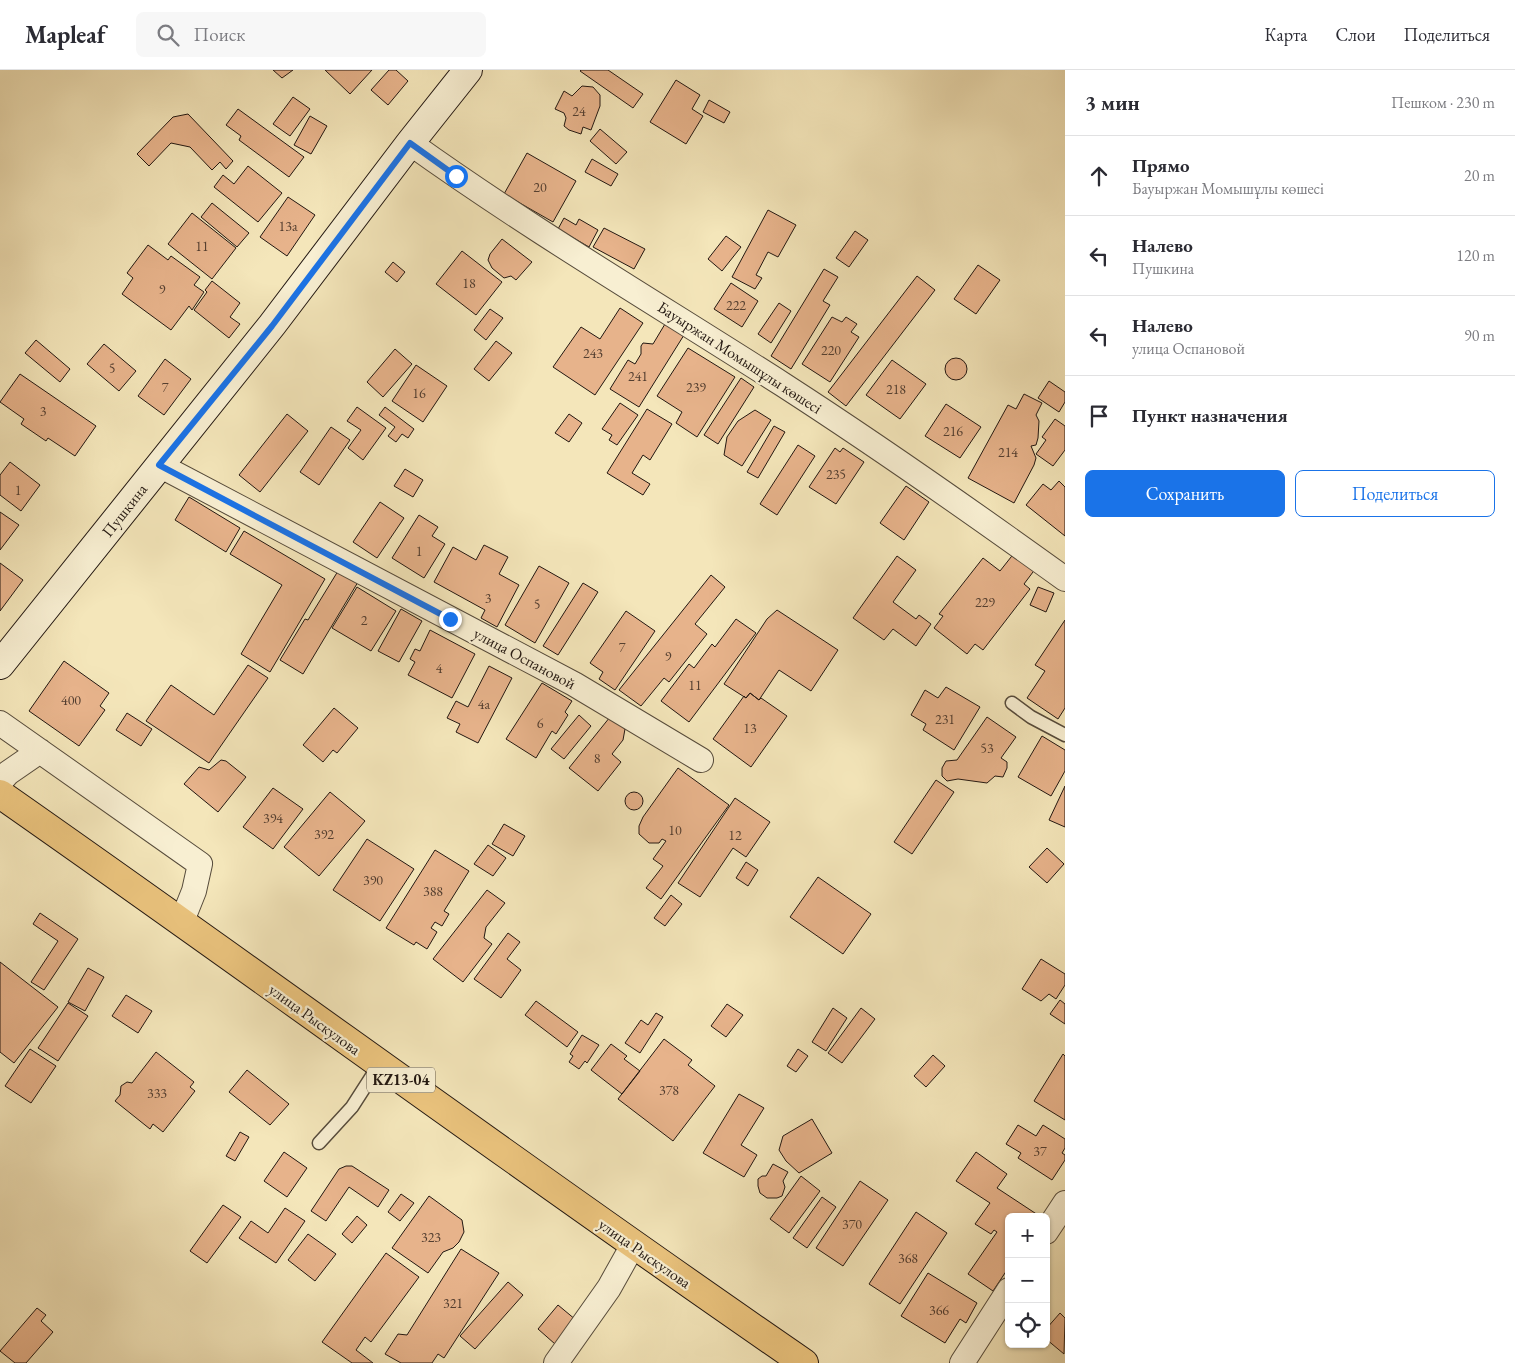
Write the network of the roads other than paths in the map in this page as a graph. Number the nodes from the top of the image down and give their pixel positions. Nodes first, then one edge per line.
1 (468, 70) edge
2 (410, 143) junction
3 (159, 465) junction
4 (1065, 579) edge
5 (0, 665) edge
6 (1012, 703) dead end
7 (0, 723) edge
8 (1065, 735) edge
9 (40, 751) junction
10 (700, 760) dead end
11 (0, 782) edge
12 (0, 794) edge
13 (182, 921) junction
14 (379, 1064) junction
15 (319, 1142) dead end
16 (1065, 1203) edge
17 (1050, 1226) edge
18 (632, 1245) junction
19 (1005, 1296) edge
20 (556, 1363) edge
21 (804, 1363) edge
22 (962, 1363) edge

1 - 2 street, Пушкина
2 - 3 street, Пушкина
2 - 4 street, Бауыржан Момышұлы көшесі
3 - 5 street, Пушкина
3 - 10 street, улица Оспановой
6 - 8 lane
7 - 9 street
9 - 11 street
9 - 13 street
12 - 13 main road, улица Рыскулова / KZ13-04
13 - 14 main road, улица Рыскулова / KZ13-04
14 - 15 lane
14 - 18 main road, улица Рыскулова / KZ13-04
16 - 17 street
18 - 20 street
18 - 21 main road, улица Рыскулова / KZ13-04
19 - 22 street

